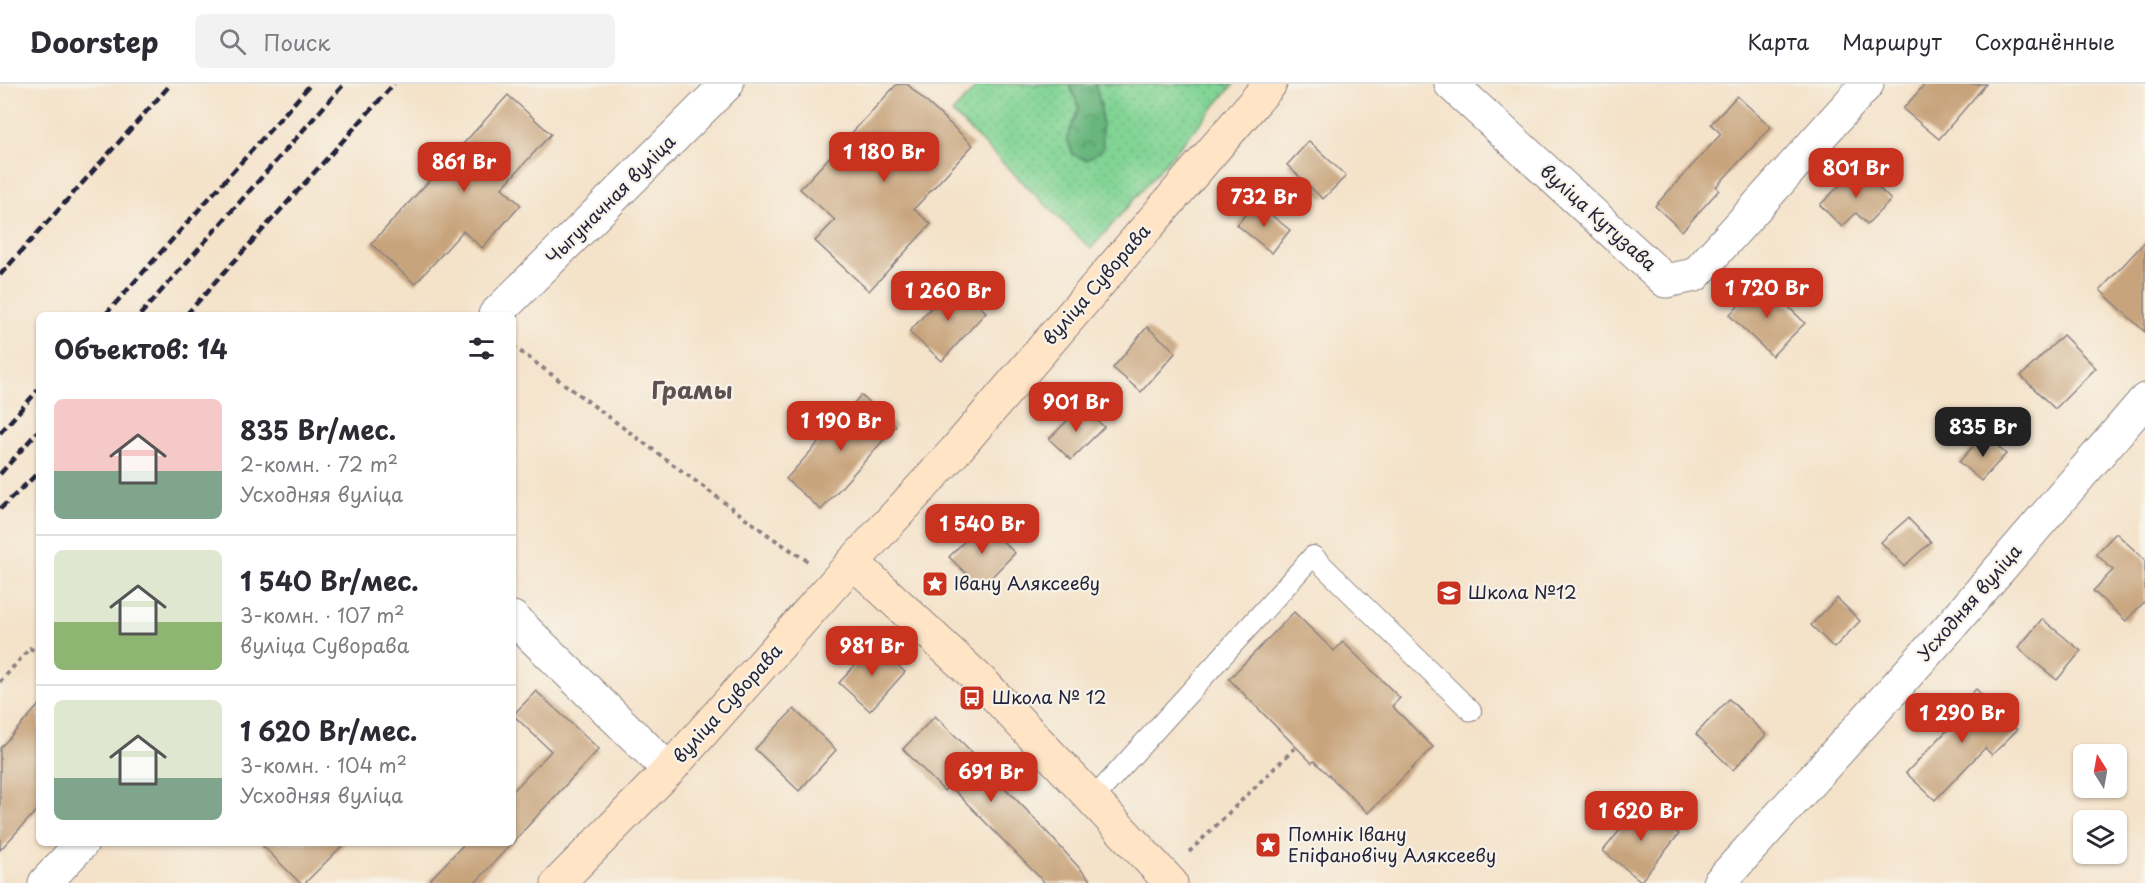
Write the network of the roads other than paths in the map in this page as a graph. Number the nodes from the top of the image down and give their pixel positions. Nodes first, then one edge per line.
1 (727, 84) edge
2 (1270, 84) edge
3 (1451, 84) edge
4 (1867, 84) edge
5 (498, 312) edge
6 (2145, 400) edge
7 (845, 571) junction
8 (516, 621) edge
9 (1471, 711) dead end
10 (669, 770) junction
11 (1093, 800) junction
12 (79, 846) edge
13 (1168, 879) edge
14 (45, 883) edge
15 (558, 883) edge
16 (1719, 883) edge

1 - 5 street, Чыгуначная вуліца
2 - 7 street, вуліца Суворава
3 - 4 street, вуліца Кутузава
6 - 16 street, Усходняя вуліца
7 - 10 street, вуліца Суворава
7 - 11 street
8 - 10 street
9 - 11 lane
10 - 15 street, вуліца Суворава
11 - 13 street
12 - 14 street

